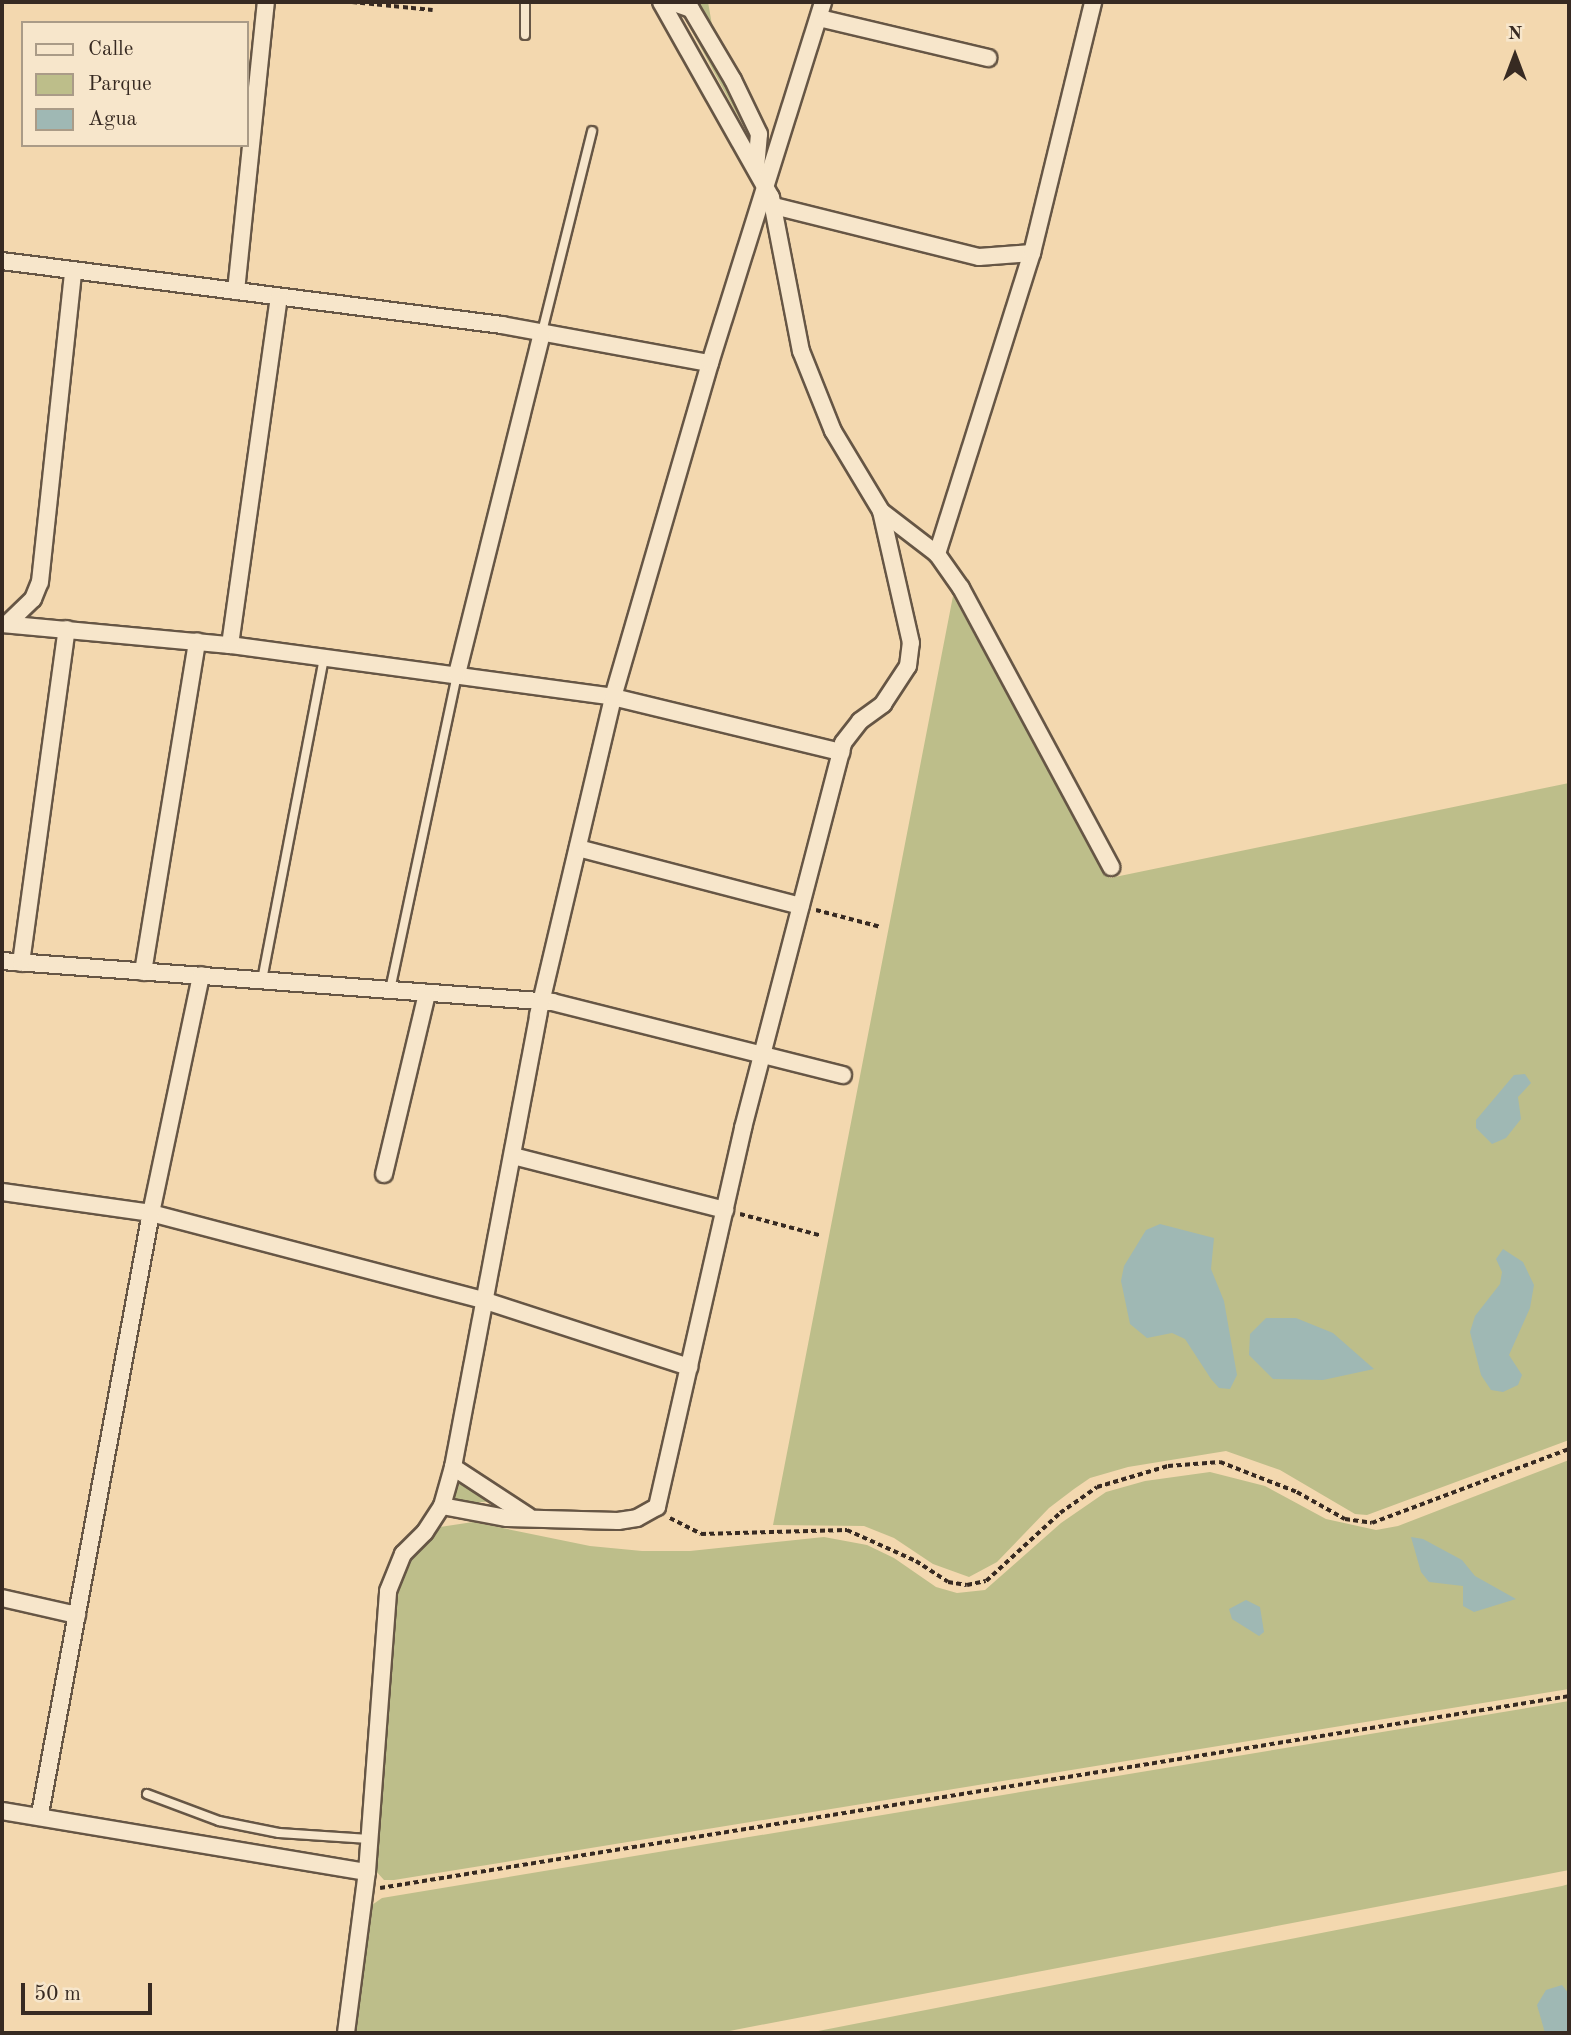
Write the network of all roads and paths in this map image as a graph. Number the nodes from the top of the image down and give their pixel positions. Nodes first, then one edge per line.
1 (266, 2) edge
2 (352, 2) edge
3 (524, 2) edge
4 (661, 2) edge
5 (671, 2) edge
6 (1093, 2) edge
7 (690, 5) edge
8 (433, 10) dead end
9 (821, 10) edge
10 (525, 35) dead end
11 (988, 58) dead end
12 (592, 131) dead end
13 (756, 167) junction
14 (767, 190) junction
15 (774, 206) junction
16 (1032, 253) junction
17 (2, 261) edge
18 (73, 271) junction
19 (236, 291) junction
20 (279, 297) junction
21 (542, 332) junction
22 (710, 363) junction
23 (881, 510) junction
24 (937, 554) junction
25 (4, 624) edge
26 (67, 629) junction
27 (197, 641) junction
28 (230, 645) junction
29 (324, 658) junction
30 (457, 674) junction
31 (613, 697) junction
32 (841, 752) junction
33 (578, 848) junction
34 (1111, 867) dead end
35 (801, 906) junction
36 (881, 927) dead end
37 (2, 961) edge
38 (21, 962) junction
39 (143, 972) junction
40 (201, 975) junction
41 (262, 980) junction
42 (390, 990) junction
43 (427, 993) junction
44 (541, 1001) junction
45 (762, 1055) junction
46 (844, 1075) dead end
47 (513, 1156) junction
48 (384, 1174) dead end
49 (2, 1192) edge
50 (725, 1210) junction
51 (151, 1213) junction
52 (819, 1235) dead end
53 (483, 1300) junction
54 (690, 1367) junction
55 (1569, 1450) edge
56 (453, 1467) junction
57 (442, 1506) junction
58 (657, 1507) junction
59 (528, 1516) junction
60 (2, 1598) edge
61 (76, 1615) junction
62 (1569, 1696) edge
63 (147, 1794) dead end
64 (2, 1811) edge
65 (40, 1814) junction
66 (369, 1839) junction
67 (367, 1872) junction
68 (364, 1891) junction
69 (346, 2033) edge

1 - 19 street
2 - 8 path
3 - 10 lane
4 - 13 street
5 - 7 street
6 - 16 street
7 - 13 street
9 - 11 street
9 - 14 street
12 - 21 lane
13 - 14 street
14 - 15 street
14 - 22 street
15 - 16 street
15 - 23 street
16 - 24 street
17 - 18 street
18 - 19 street
18 - 25 street
19 - 20 street
20 - 21 street
20 - 28 street
21 - 22 street
21 - 30 street
22 - 31 street
23 - 24 street
23 - 32 street
24 - 34 street
25 - 26 street
26 - 27 street
26 - 38 street
27 - 28 street
27 - 39 street
28 - 29 street
29 - 30 street
29 - 41 lane
30 - 31 street
30 - 42 lane
31 - 32 street
31 - 33 street
32 - 35 street
33 - 35 street
33 - 44 street
35 - 36 path
35 - 45 street
37 - 38 street
38 - 39 street
39 - 40 street
40 - 41 street
40 - 51 street
41 - 42 street
42 - 43 street
43 - 44 street
43 - 48 street
44 - 45 street
44 - 47 street
45 - 46 street
45 - 50 street
47 - 50 street
47 - 53 street
49 - 51 street
50 - 52 path
50 - 54 street
51 - 53 street
51 - 61 street
53 - 54 street
53 - 56 street
54 - 58 street
55 - 58 path
56 - 57 street
56 - 59 street
57 - 59 street
57 - 66 street
58 - 59 street
60 - 61 street
61 - 65 street
62 - 68 path
63 - 66 lane
64 - 65 street
65 - 67 street
66 - 67 street
67 - 68 street
68 - 69 street

